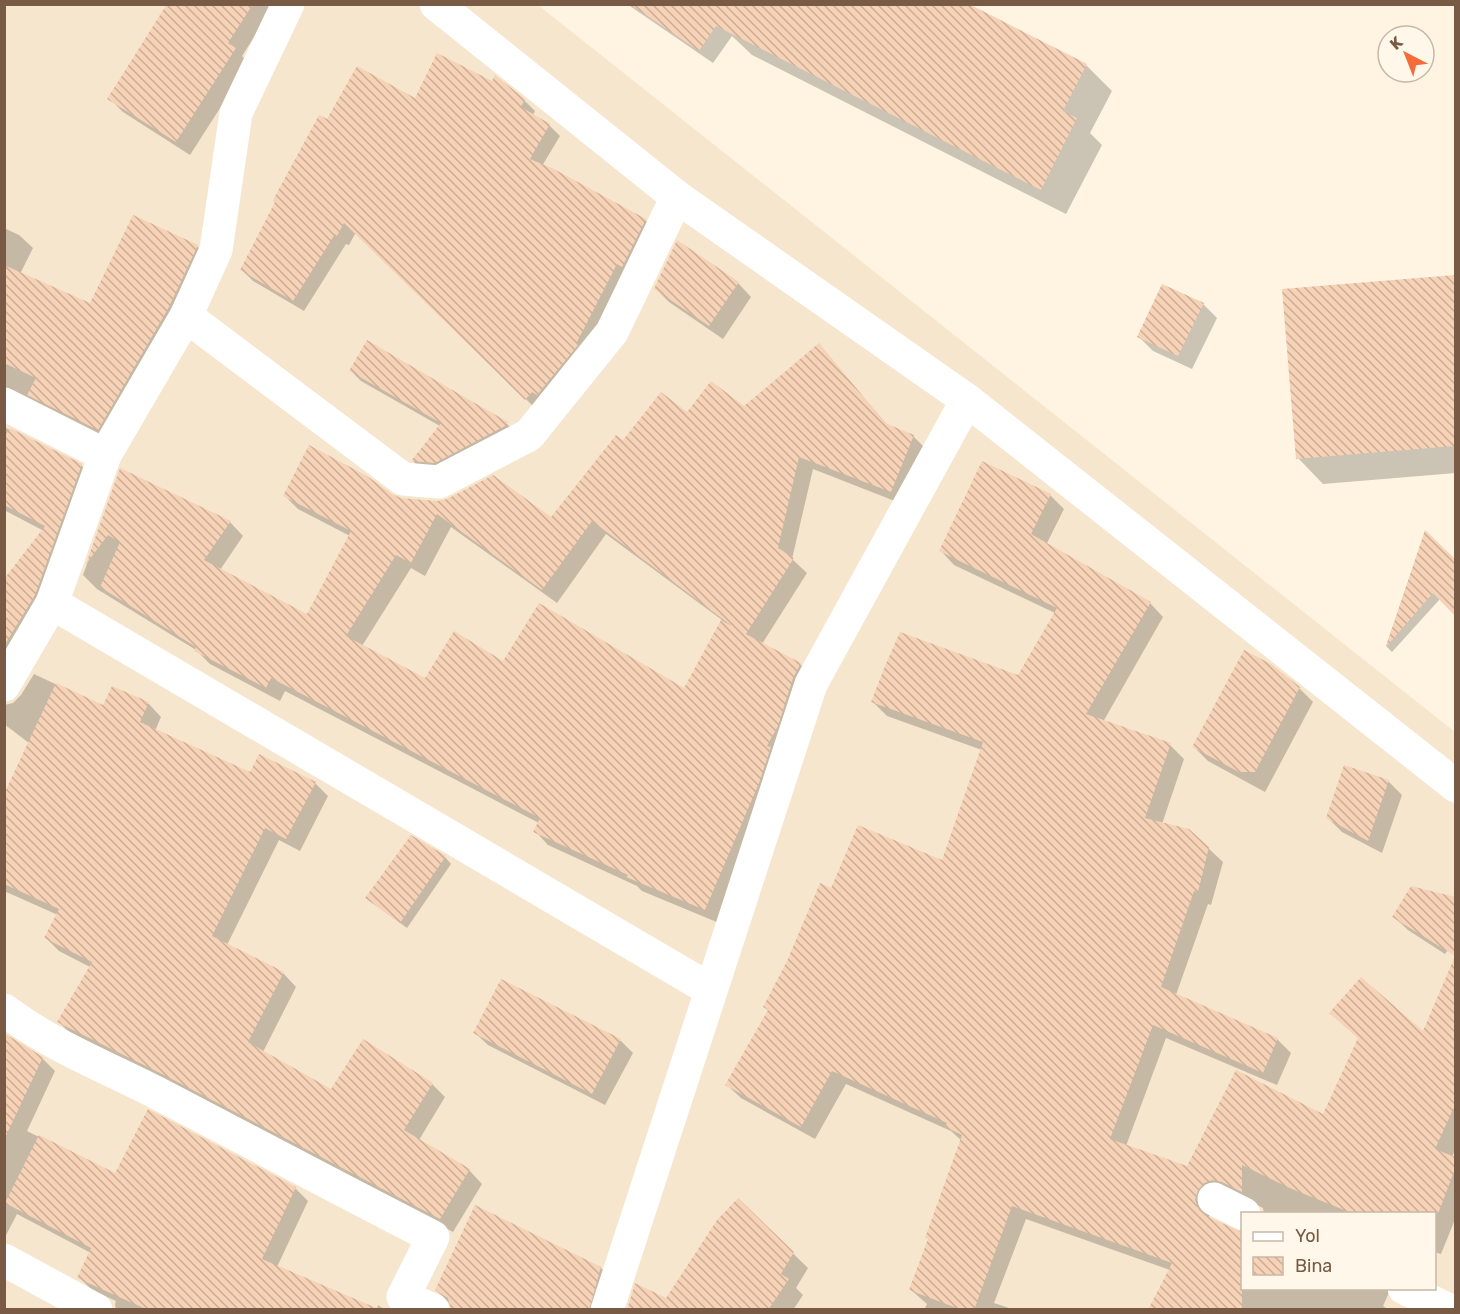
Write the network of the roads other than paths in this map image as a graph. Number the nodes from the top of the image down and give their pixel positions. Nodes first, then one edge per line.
1 (288, 4) edge
2 (436, 4) edge
3 (676, 197) junction
4 (186, 316) junction
5 (967, 400) junction
6 (4, 404) edge
7 (105, 455) junction
8 (52, 603) junction
9 (4, 685) edge
10 (1455, 786) edge
11 (711, 990) junction
12 (4, 1010) edge
13 (1214, 1199) dead end
14 (1241, 1212) edge
15 (4, 1260) edge
16 (1408, 1290) edge
17 (96, 1310) edge
18 (433, 1310) edge
19 (607, 1310) edge
20 (1449, 1310) edge

1 - 4 street
2 - 3 street
3 - 4 street
3 - 5 street
4 - 7 street
5 - 10 street
5 - 11 street
6 - 7 street
7 - 8 street
8 - 9 street
8 - 11 street
11 - 19 street
12 - 18 street
13 - 14 street
15 - 17 street
16 - 20 street

